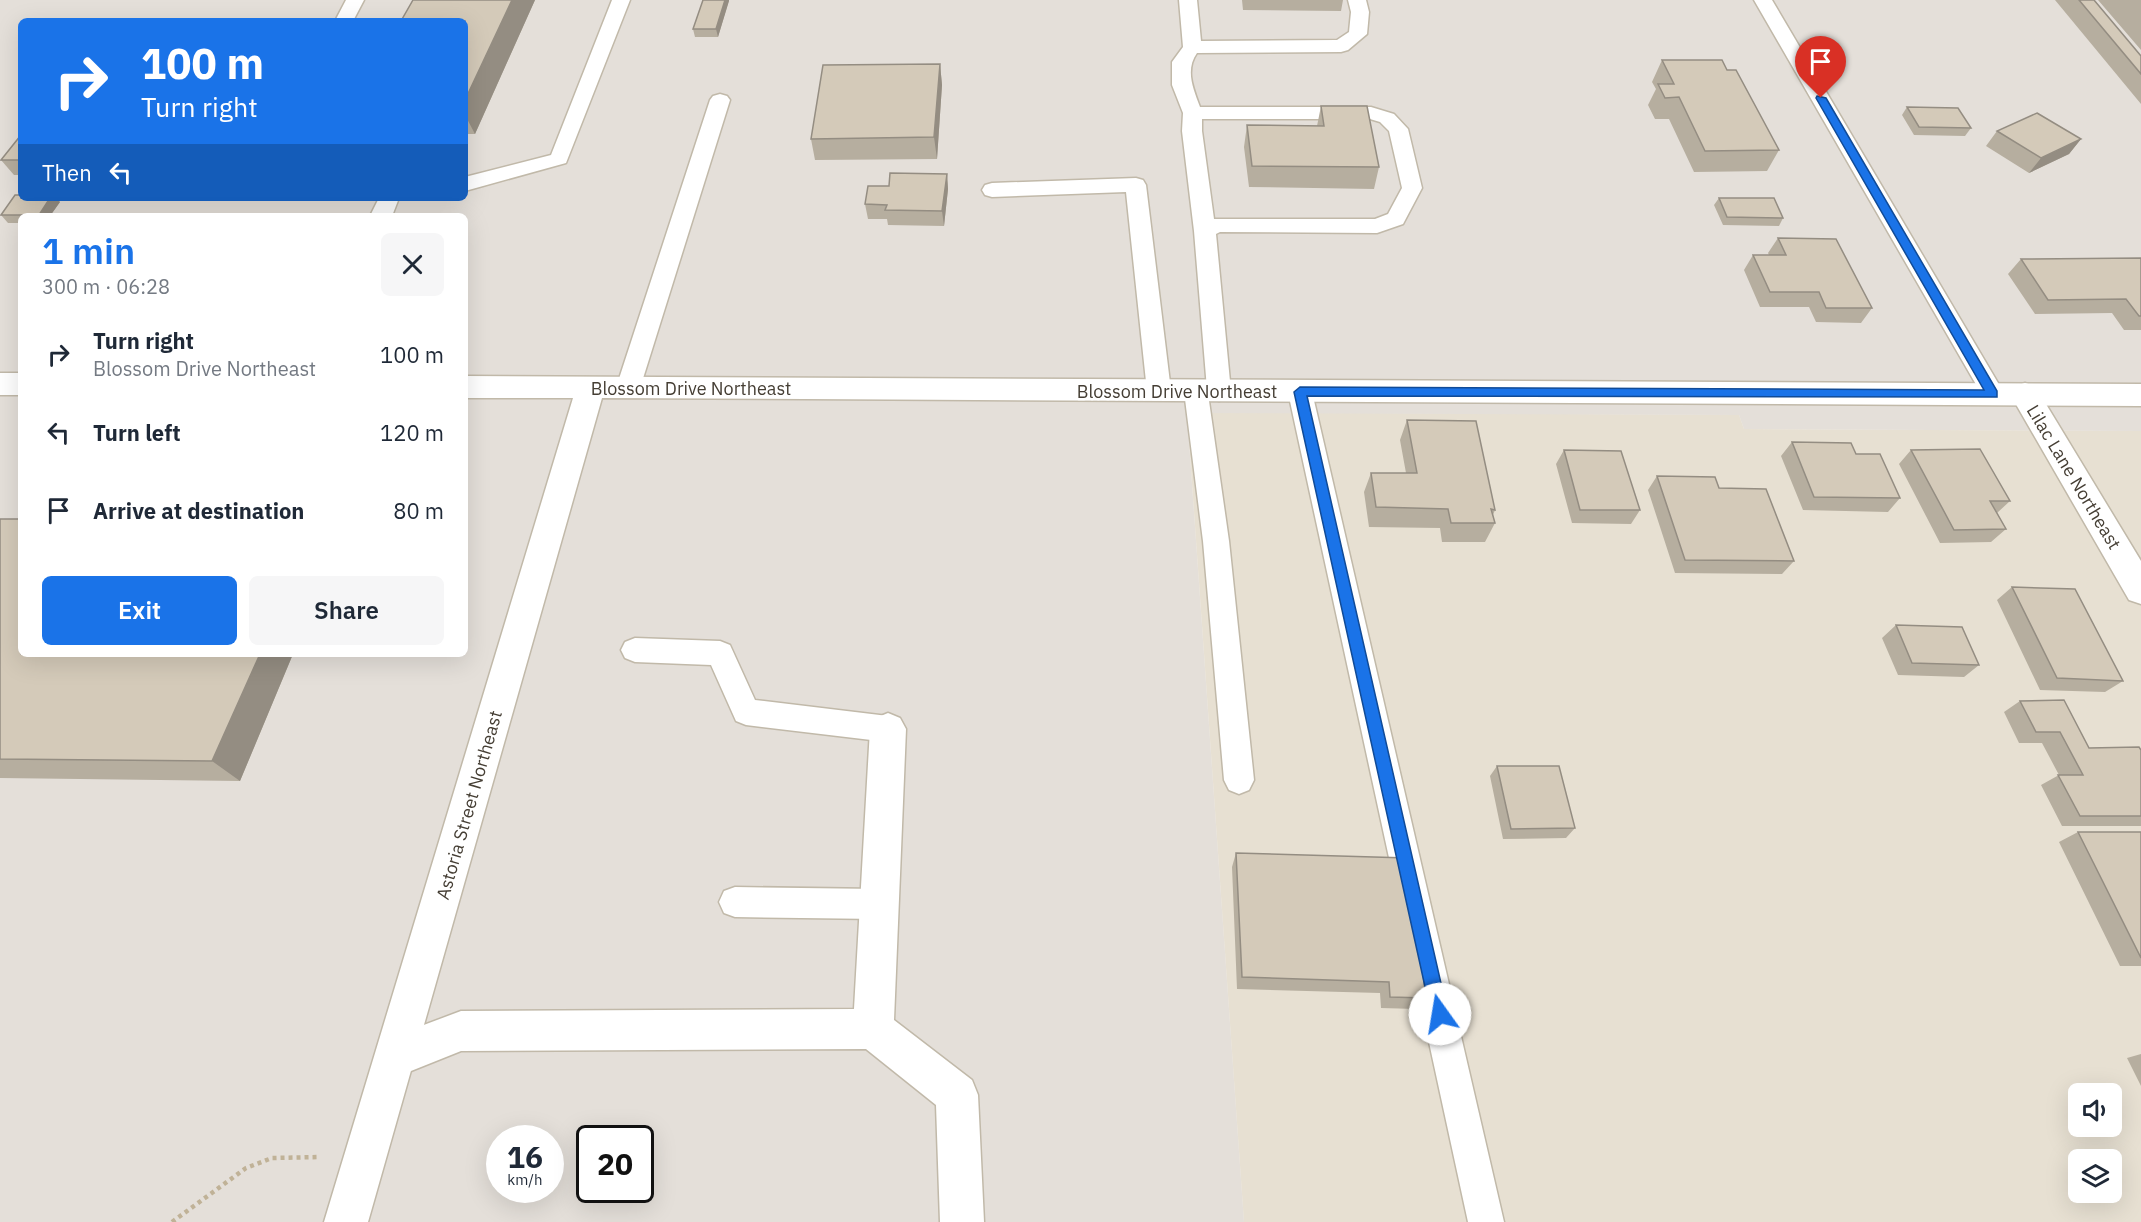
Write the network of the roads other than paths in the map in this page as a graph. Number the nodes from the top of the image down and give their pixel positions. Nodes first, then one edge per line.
1 (355, 0) edge
2 (621, 0) edge
3 (1188, 0) edge
4 (1357, 0) edge
5 (1764, 0) edge
6 (346, 18) edge
7 (1192, 47) junction
8 (720, 100) dead end
9 (1192, 112) junction
10 (468, 183) edge
11 (992, 190) dead end
12 (1205, 231) junction
13 (0, 384) edge
14 (18, 384) edge
15 (468, 387) edge
16 (591, 387) junction
17 (628, 388) junction
18 (1159, 391) junction
19 (1208, 392) junction
20 (1300, 392) junction
21 (1993, 394) junction
22 (2025, 394) junction
23 (2141, 395) edge
24 (2141, 590) edge
25 (635, 650) dead end
26 (888, 729) joint
27 (1239, 780) dead end
28 (735, 902) dead end
29 (879, 904) junction
30 (873, 1029) junction
31 (396, 1056) junction
32 (346, 1222) edge
33 (962, 1222) edge
34 (1486, 1222) edge

1 - 6 lane
2 - 10 lane
3 - 7 lane
4 - 7 lane
5 - 21 lane
7 - 9 lane
8 - 17 lane
9 - 12 lane
9 - 12 lane
11 - 18 lane
12 - 19 lane
13 - 14 street
15 - 16 street, Blossom Drive Northeast
16 - 17 street, Blossom Drive Northeast
16 - 31 street, Astoria Street Northeast
17 - 18 street, Blossom Drive Northeast
18 - 19 street, Blossom Drive Northeast
19 - 20 street, Blossom Drive Northeast
19 - 27 lane
20 - 21 street, Blossom Drive Northeast
20 - 34 lane
21 - 22 street, Blossom Drive Northeast
22 - 23 street, Blossom Drive Northeast
22 - 24 street, Lilac Lane Northeast
25 - 26 lane
26 - 29 street
28 - 29 lane
29 - 30 street
30 - 31 street
30 - 33 street
31 - 32 street, Astoria Street Northeast

